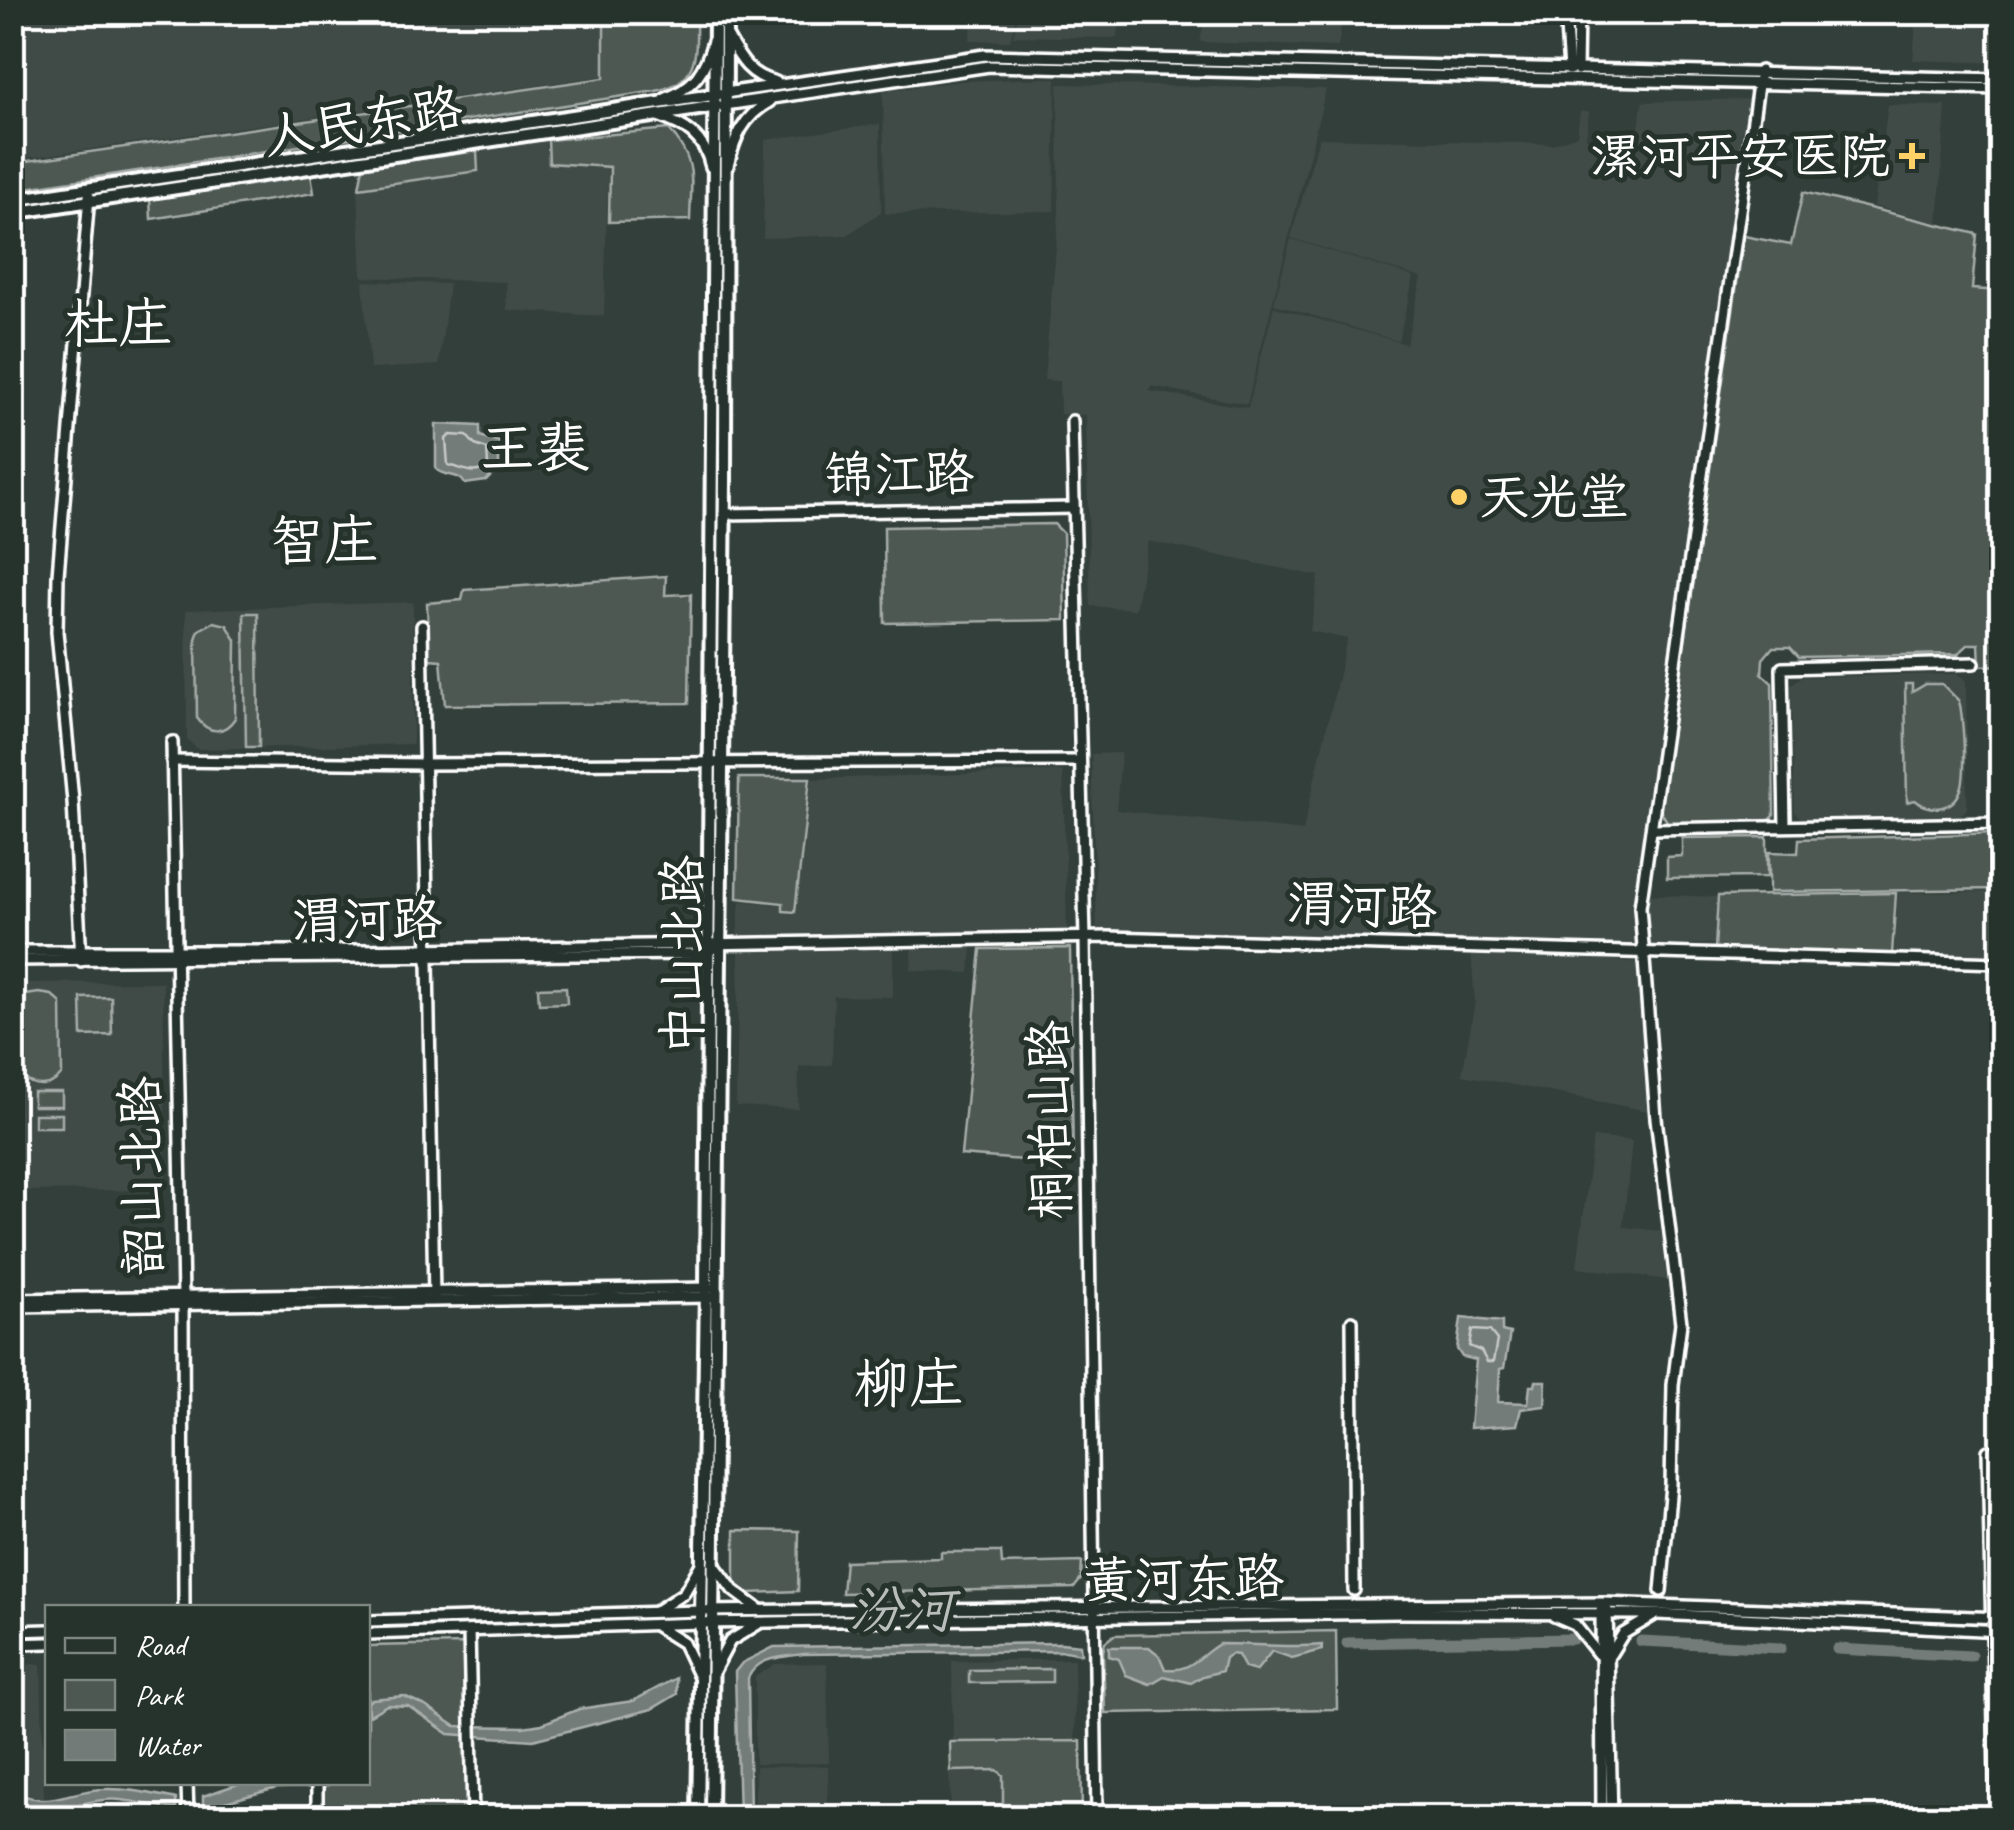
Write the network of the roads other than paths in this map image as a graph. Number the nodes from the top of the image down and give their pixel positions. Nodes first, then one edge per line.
1 (715, 12) edge
2 (726, 12) edge
3 (1565, 12) edge
4 (1578, 12) edge
5 (720, 34) junction
6 (1573, 70) junction
7 (1760, 71) junction
8 (2002, 79) edge
9 (1759, 83) junction
10 (2002, 89) edge
11 (783, 90) junction
12 (719, 100) junction
13 (655, 109) junction
14 (719, 182) junction
15 (88, 188) junction
16 (12, 200) edge
17 (90, 202) junction
18 (12, 214) edge
19 (1072, 421) dead end
20 (1074, 508) junction
21 (724, 514) junction
22 (422, 626) dead end
23 (1974, 663) dead end
24 (172, 742) dead end
25 (172, 760) junction
26 (1080, 761) junction
27 (714, 763) junction
28 (424, 764) junction
29 (2002, 822) edge
30 (1785, 826) junction
31 (1652, 829) junction
32 (1085, 938) junction
33 (719, 944) junction
34 (706, 949) junction
35 (12, 951) edge
36 (428, 952) junction
37 (1643, 952) junction
38 (174, 956) junction
39 (81, 957) junction
40 (12, 960) edge
41 (2002, 963) edge
42 (712, 1292) junction
43 (434, 1296) junction
44 (12, 1299) edge
45 (183, 1300) junction
46 (12, 1307) edge
47 (1352, 1320) dead end
48 (1988, 1452) dead end
49 (708, 1562) junction
50 (1354, 1590) dead end
51 (1661, 1591) dead end
52 (184, 1605) edge
53 (1604, 1610) junction
54 (652, 1612) junction
55 (1092, 1613) junction
56 (1547, 1613) junction
57 (1657, 1614) junction
58 (706, 1617) junction
59 (761, 1617) junction
60 (1996, 1617) edge
61 (370, 1621) edge
62 (654, 1625) junction
63 (45, 1630) edge
64 (469, 1630) junction
65 (12, 1631) edge
66 (1997, 1631) edge
67 (370, 1634) edge
68 (45, 1643) edge
69 (12, 1644) edge
70 (1604, 1657) junction
71 (705, 1680) junction
72 (187, 1785) edge
73 (317, 1786) edge
74 (188, 1818) edge
75 (317, 1818) edge
76 (472, 1818) edge
77 (698, 1818) edge
78 (711, 1818) edge
79 (1097, 1818) edge
80 (1602, 1818) edge
81 (1612, 1818) edge
82 (1996, 1818) edge

1 - 5 main road
2 - 5 main road
3 - 6 street
4 - 6 street
5 - 11 street
5 - 12 main road, 中山北路
5 - 13 street
6 - 7 street
6 - 9 street
6 - 11 street
7 - 8 street
7 - 9 street
9 - 10 street
9 - 31 street
11 - 12 street
11 - 14 street
12 - 13 main road, 人民东路
12 - 14 main road, 中山北路
13 - 14 street
13 - 15 main road, 人民东路
13 - 17 main road, 人民东路
14 - 21 main road, 中山北路
14 - 27 main road, 中山北路
15 - 16 main road, 人民东路
15 - 17 street
17 - 18 main road, 人民东路
17 - 39 street
19 - 20 street, 桐柏山路
20 - 21 street, 锦江路
20 - 26 street, 桐柏山路
21 - 27 main road, 中山北路
22 - 28 street
23 - 30 street
24 - 25 street, 韶山北路
25 - 28 street
25 - 38 street, 韶山北路
26 - 27 street
26 - 32 street, 桐柏山路
27 - 28 street
27 - 33 main road, 中山北路
27 - 34 main road, 中山北路
28 - 36 street
29 - 30 street
30 - 31 street
31 - 37 street
32 - 33 street, 渭河路
32 - 37 street, 渭河路
32 - 55 street, 桐柏山路
33 - 34 street, 渭河路
33 - 42 main road, 中山北路
34 - 36 street, 渭河路
34 - 42 main road, 中山北路
35 - 39 street, 渭河路
36 - 38 street, 渭河路
36 - 43 street
37 - 41 street, 渭河路
37 - 51 street
38 - 39 street, 渭河路
38 - 45 street, 韶山北路
39 - 40 street, 渭河路
42 - 43 street
42 - 49 main road, 中山北路
43 - 45 street
44 - 45 street
45 - 46 street
45 - 52 street, 韶山北路
47 - 50 street
48 - 60 street
49 - 54 street
49 - 58 main road, 中山北路
49 - 59 street
53 - 55 street, 黄河东路
53 - 56 street, 黄河东路
53 - 57 street, 黄河东路
53 - 60 street, 黄河东路
53 - 70 street
54 - 58 street, 黄河东路
54 - 61 street, 黄河东路
55 - 56 street, 黄河东路
55 - 59 street, 黄河东路
55 - 79 street, 桐柏山路
56 - 70 street
57 - 66 street, 黄河东路
57 - 70 street
58 - 59 street, 黄河东路
58 - 62 street, 黄河东路
58 - 71 main road, 中山北路
59 - 71 street
60 - 66 street
62 - 64 street, 黄河东路
62 - 71 street
63 - 65 street
64 - 67 street, 黄河东路
64 - 76 street
66 - 82 street
68 - 69 street
70 - 80 street
70 - 81 street
71 - 77 main road, 中山北路
71 - 78 main road, 中山北路
72 - 74 street
73 - 75 street

